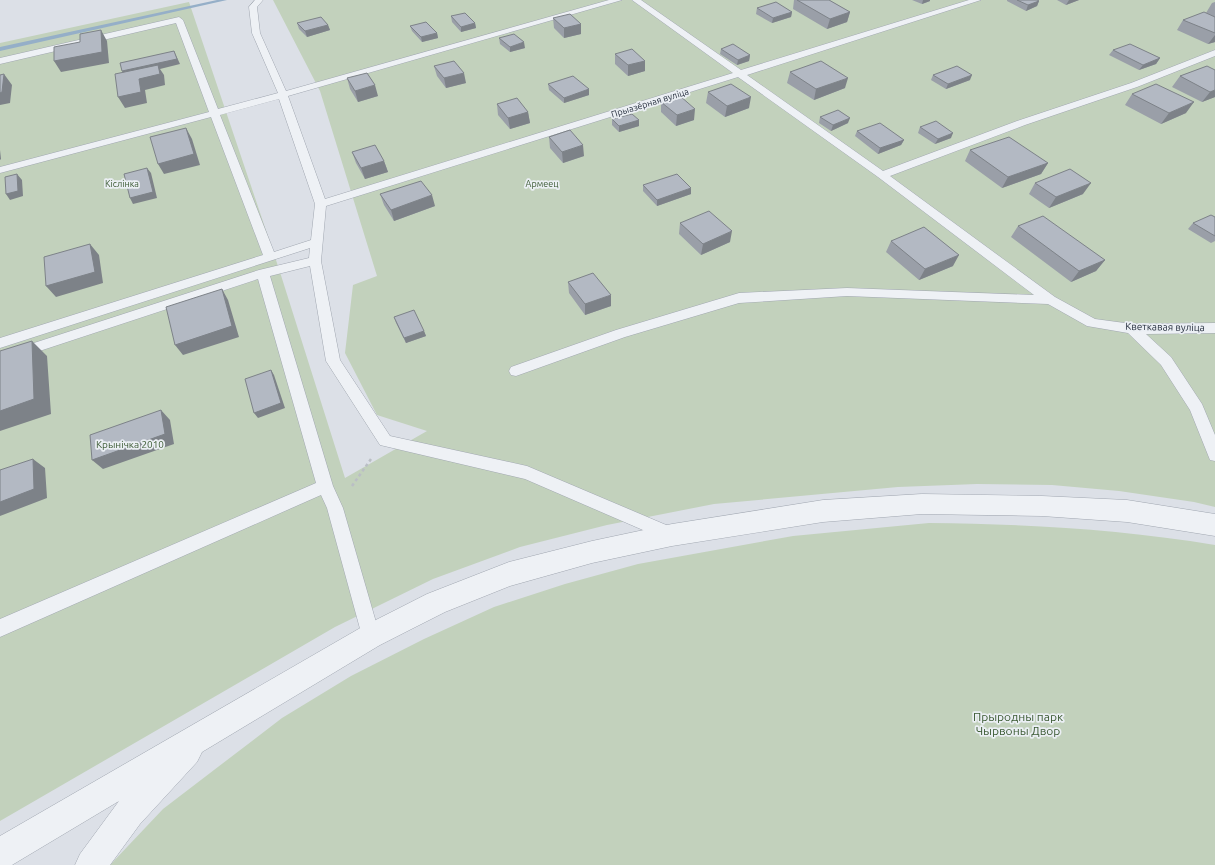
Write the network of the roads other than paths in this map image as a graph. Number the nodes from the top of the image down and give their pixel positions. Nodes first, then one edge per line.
1 (259, 0) edge
2 (618, 0) edge
3 (636, 0) edge
4 (977, 0) edge
5 (1215, 54) edge
6 (0, 61) edge
7 (742, 75) junction
8 (283, 95) junction
9 (215, 113) junction
10 (0, 170) edge
11 (882, 176) junction
12 (322, 204) junction
13 (317, 242) junction
14 (270, 258) junction
15 (315, 261) junction
16 (263, 273) junction
17 (1050, 300) junction
18 (1132, 328) junction
19 (1215, 328) edge
20 (0, 343) edge
21 (0, 359) edge
22 (516, 371) dead end
23 (1215, 455) edge
24 (325, 486) junction
25 (1215, 525) edge
26 (672, 535) junction
27 (0, 628) edge
28 (371, 636) junction
29 (203, 734) junction
30 (0, 854) edge
31 (91, 865) edge

1 - 8 lane
2 - 8 lane
3 - 7 lane, Кветкавая вуліца
4 - 7 lane, Прыазёрная вуліца
5 - 11 lane
6 - 9 lane
7 - 11 lane, Кветкавая вуліца
7 - 12 lane, Прыазёрная вуліца
8 - 9 lane
8 - 12 lane
9 - 10 lane
9 - 14 lane
11 - 17 lane, Кветкавая вуліца
12 - 13 lane
13 - 14 lane
13 - 15 lane
14 - 20 lane
15 - 16 lane
15 - 26 lane
16 - 21 lane
16 - 24 lane
17 - 18 lane, Кветкавая вуліца
17 - 22 lane
18 - 19 lane, Кветкавая вуліца
18 - 23 lane
24 - 27 lane
24 - 28 lane
25 - 26 street
26 - 28 street
28 - 29 street
29 - 30 street
29 - 31 street

